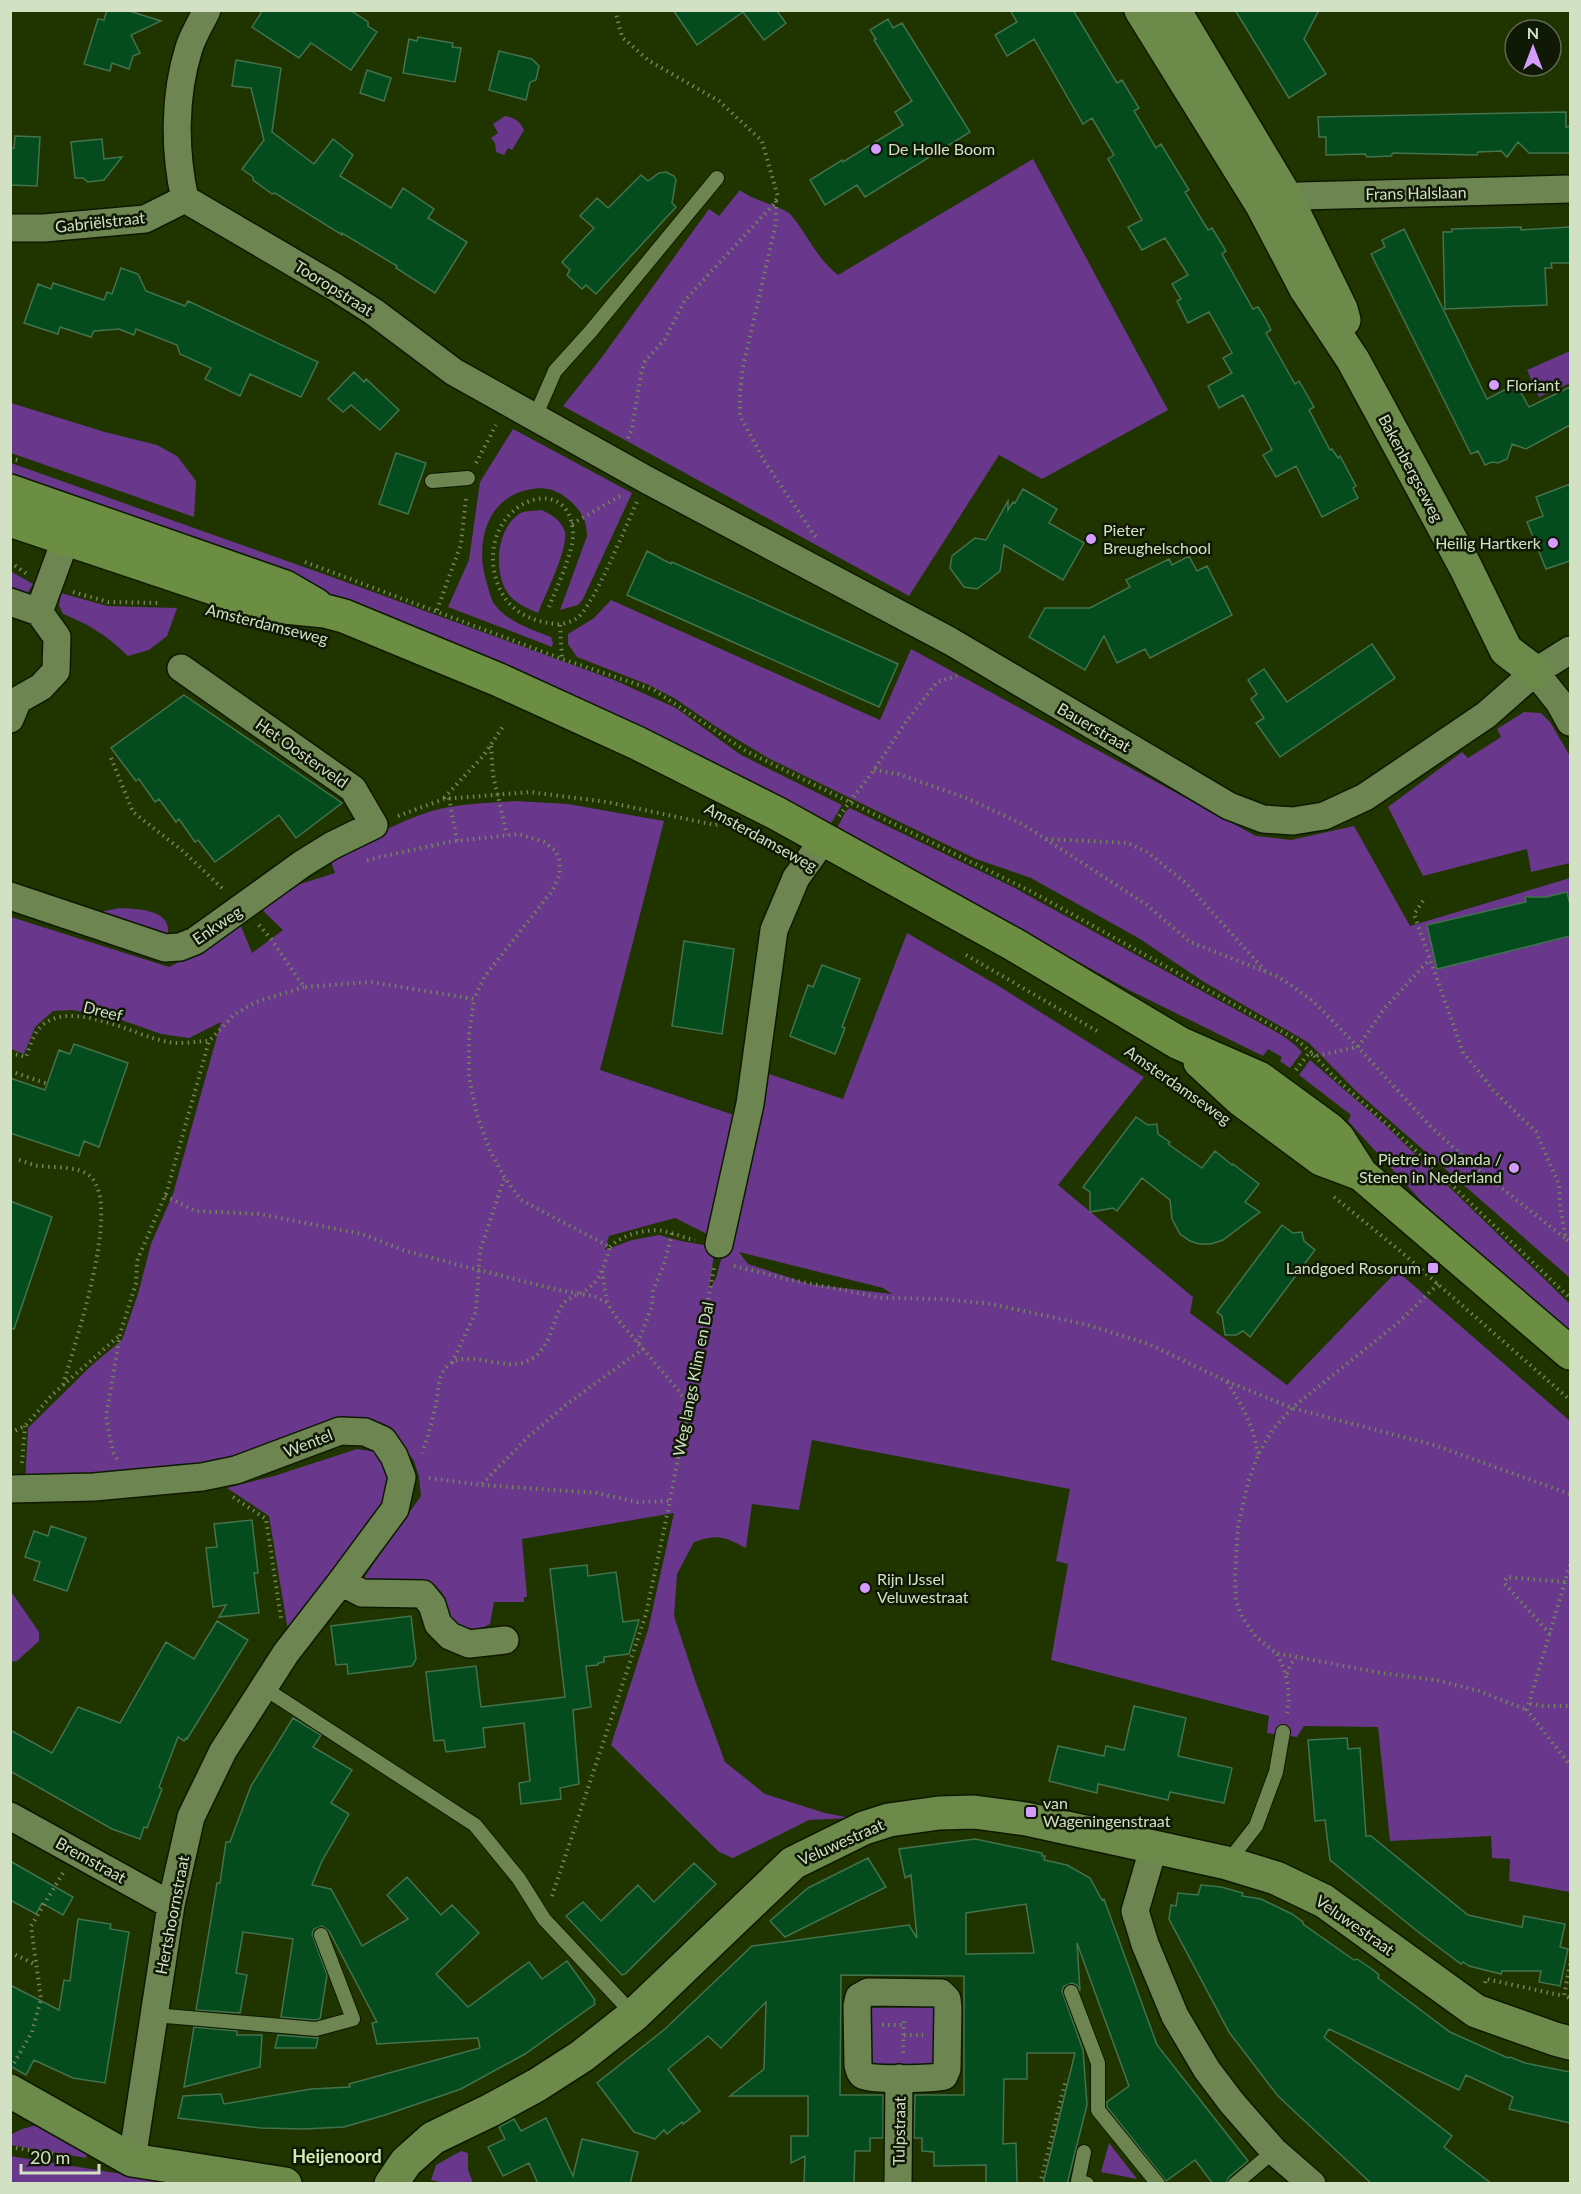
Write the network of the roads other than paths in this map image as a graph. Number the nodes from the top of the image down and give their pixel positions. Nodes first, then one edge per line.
1 (207, 10) edge
2 (1141, 10) edge
3 (1174, 10) edge
4 (717, 178) dead end
5 (1570, 189) edge
6 (185, 199) junction
7 (1274, 202) junction
8 (10, 228) edge
9 (536, 417) junction
10 (468, 478) road end
11 (646, 480) joint
12 (432, 481) dead end
13 (10, 491) edge
14 (10, 520) edge
15 (71, 526) junction
16 (10, 602) edge
17 (39, 612) junction
18 (1570, 651) edge
19 (181, 668) dead end
20 (1535, 672) junction
21 (10, 719) edge
22 (1570, 722) edge
23 (374, 825) joint
24 (824, 839) junction
25 (10, 896) edge
26 (717, 1252) road end
27 (1570, 1353) edge
28 (16, 1488) edge
29 (341, 1582) junction
30 (505, 1640) dead end
31 (264, 1688) junction
32 (1283, 1732) road end
33 (10, 1816) edge
34 (1154, 1846) junction
35 (1227, 1863) junction
36 (171, 1905) junction
37 (321, 1935) dead end
38 (1071, 1992) dead end
39 (154, 2015) junction
40 (634, 2015) junction
41 (1570, 2043) edge
42 (901, 2067) road end
43 (16, 2105) edge
44 (1274, 2151) junction
45 (1084, 2152) dead end
46 (132, 2160) junction
47 (285, 2184) edge
48 (391, 2184) edge
49 (898, 2184) edge
50 (1087, 2184) edge
51 (1158, 2184) edge
52 (1235, 2184) edge
53 (1312, 2184) edge

1 - 6 street
2 - 7 street, Bakenbergseweg
3 - 7 street, Bakenbergseweg
4 - 9 lane
5 - 7 street, Frans Halslaan
6 - 8 street, Gabriëlstraat
6 - 9 street, Tooropstraat
7 - 20 street, Bakenbergseweg
9 - 11 street, Tooropstraat
10 - 12 lane
11 - 20 street, Bauerstraat
13 - 15 main road, Amsterdamseweg
14 - 15 main road, Amsterdamseweg
15 - 17 street
15 - 24 main road, Amsterdamseweg
16 - 17 street
17 - 21 street
18 - 20 street, Bauerstraat
19 - 23 street, Het Oosterveld
20 - 22 street, Bakenbergseweg
23 - 25 street, Enkweg
24 - 26 street
24 - 27 main road, Amsterdamseweg
28 - 29 street, Wentel
29 - 30 street
29 - 31 street
31 - 36 street, Hertshoornstraat
31 - 40 lane
32 - 35 lane
33 - 36 street, Bremstraat
34 - 35 street, Veluwestraat
34 - 40 street, Veluwestraat
34 - 44 street
35 - 41 street, Veluwestraat
36 - 39 street, Hertshoornstraat
37 - 39 lane
38 - 51 lane
39 - 46 street, Hertshoornstraat
40 - 48 street, Veluwestraat
42 - 49 street, Tulpstraat
43 - 46 street
44 - 52 lane
44 - 53 street
45 - 50 lane
46 - 47 street

